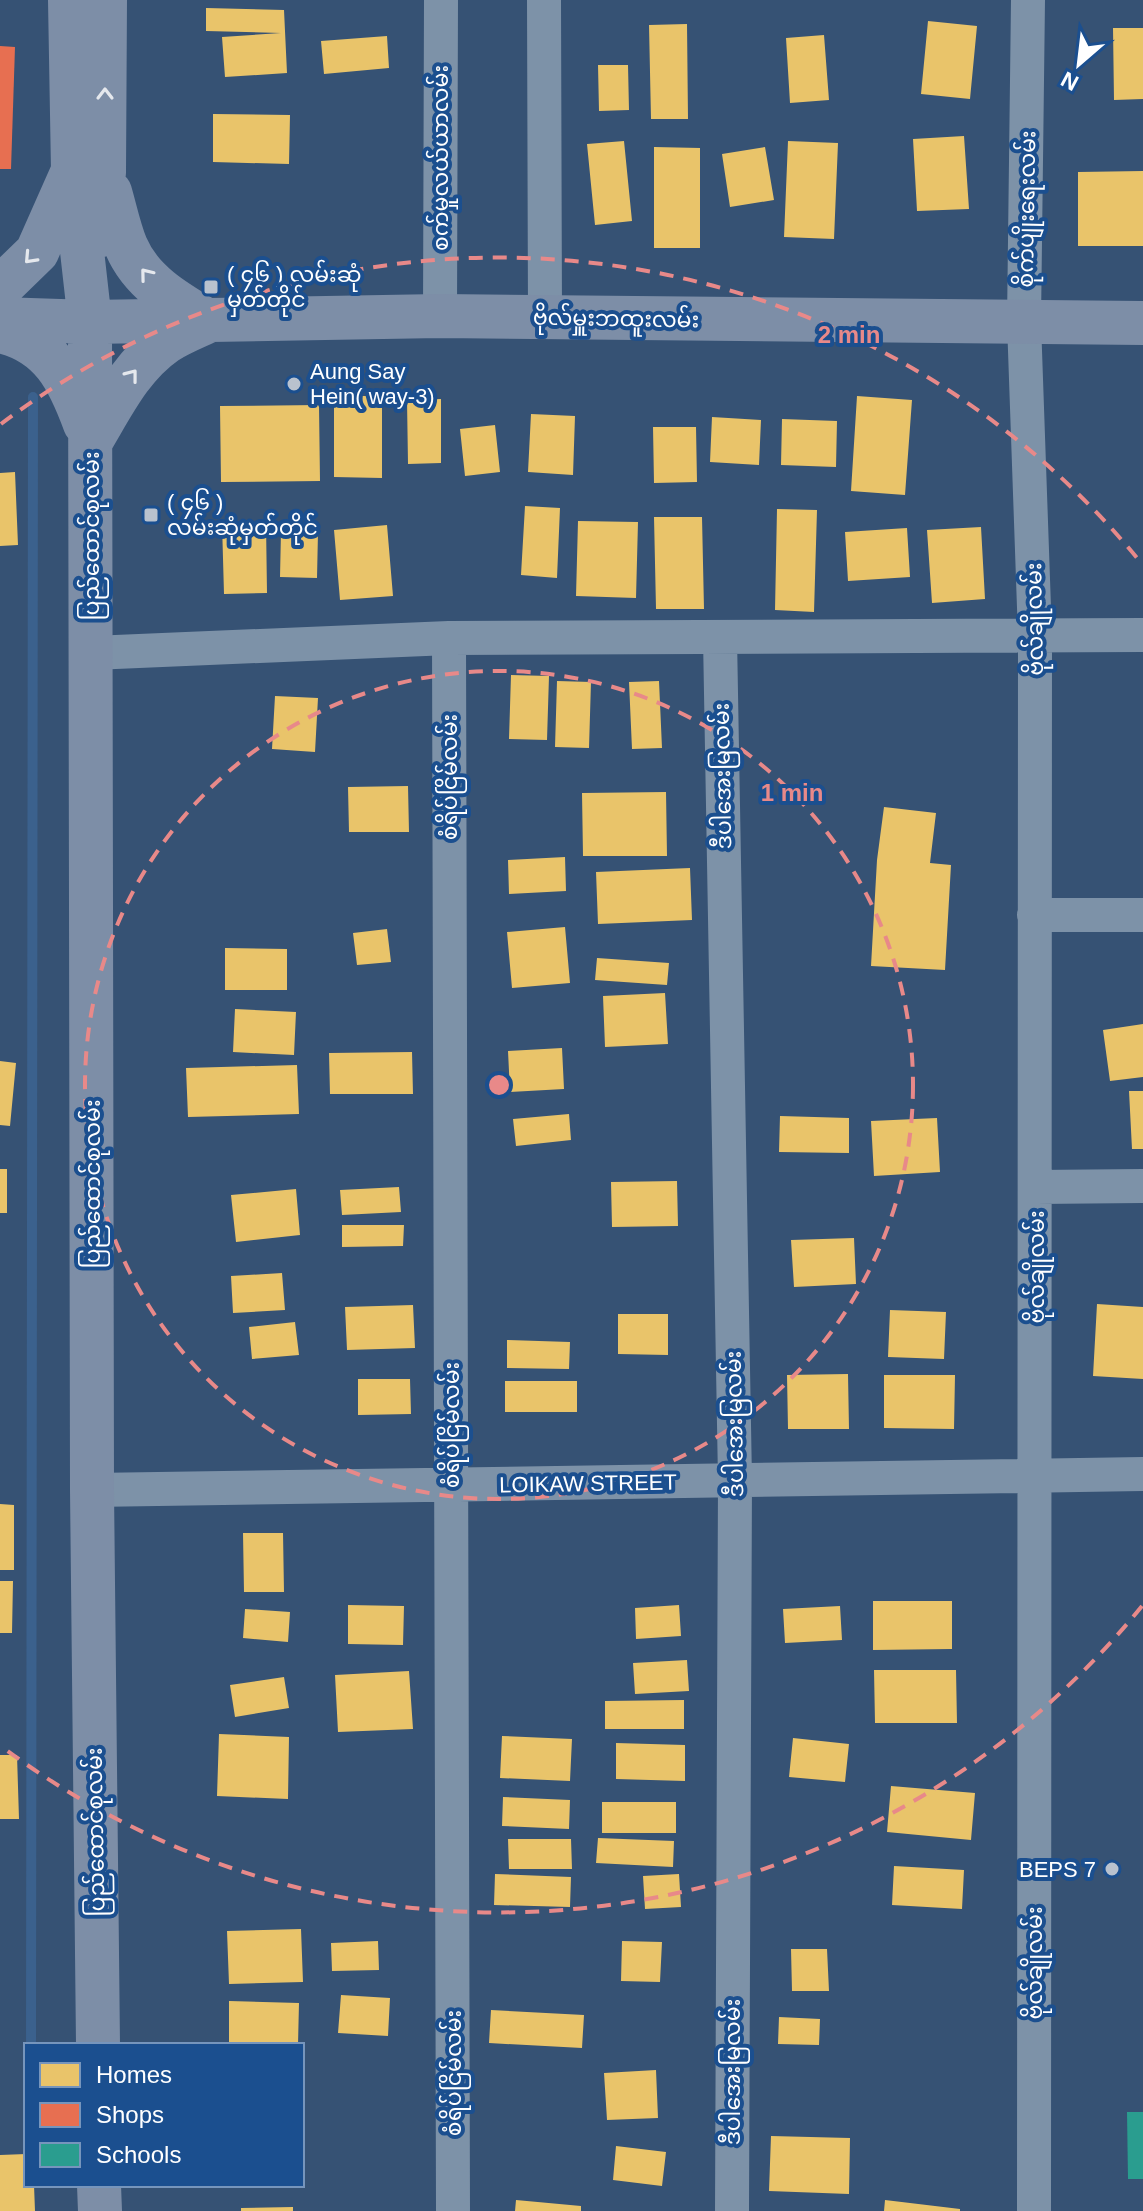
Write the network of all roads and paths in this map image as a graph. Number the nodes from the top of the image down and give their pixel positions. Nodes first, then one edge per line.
1 (70, 0) edge
2 (105, 0) edge
3 (441, 0) edge
4 (544, 0) edge
5 (1028, 0) edge
6 (88, 172) junction
7 (0, 288) edge
8 (440, 316) junction
9 (545, 317) junction
10 (0, 319) edge
11 (208, 321) junction
12 (90, 322) junction
13 (1024, 322) junction
14 (1143, 323) edge
15 (0, 331) edge
16 (91, 441) junction
17 (1143, 635) edge
18 (1035, 636) junction
19 (720, 637) junction
20 (449, 638) junction
21 (92, 653) junction
22 (1034, 915) junction
23 (1143, 915) edge
24 (1143, 1186) edge
25 (1036, 1187) junction
26 (1036, 1474) junction
27 (1143, 1474) edge
28 (735, 1480) junction
29 (451, 1486) junction
30 (92, 1490) junction
31 (98, 2043) edge
32 (99, 2187) edge
33 (100, 2211) edge
34 (453, 2211) edge
35 (732, 2211) edge
36 (1034, 2211) edge

1 - 6 main road, ပြည်ထောင်စုလမ်း
6 -> 2 main road, ပြည်ထောင်စုလမ်း
3 - 8 street, စက်မှုလယ်ယာလမ်း
4 - 9 street
5 - 13 street, စိုက်ပျိုးရေးလမ်း
6 -> 7 main road
11 -> 6 main road
6 - 12 main road, ပြည်ထောင်စုလမ်း
8 - 9 main road, ဗိုလ်မှူးဘထူးလမ်း
8 - 11 main road, ဗိုလ်မှူးဘထူးလမ်း
9 - 13 main road, ဗိုလ်မှူးဘထူးလမ်း
10 - 12 main road, ဗိုလ်မှူးဘထူးလမ်း
11 - 12 main road, ဗိုလ်မှူးဘထူးလမ်း
16 -> 11 main road
12 - 16 main road, ပြည်ထောင်စုလမ်း
13 - 14 main road, ဗိုလ်မှူးဘထူးလမ်း
13 - 18 street, ဗိုလ်ချိုလမ်း
15 - 16 main road
16 - 21 main road, ပြည်ထောင်စုလမ်း
17 - 18 street
18 - 19 street
18 - 22 street, ဗိုလ်ချိုလမ်း
19 - 20 street
19 - 28 street, ဒီပါအေးမြလမ်း
20 - 21 street
20 - 29 street, စံရိပ်ငြိမ်လမ်း
21 - 30 main road, ပြည်ထောင်စုလမ်း
22 - 23 street
22 - 25 street, ဗိုလ်ချိုလမ်း
24 - 25 street
25 - 26 street, ဗိုလ်ချိုလမ်း
26 - 27 street, LOIKAW STREET
26 - 28 street, LOIKAW STREET
26 - 36 street, ဗိုလ်ချိုလမ်း
28 - 29 street, LOIKAW STREET
28 - 35 street, ဒီပါအေးမြလမ်း
29 - 30 street, LOIKAW STREET
29 - 34 street, စံရိပ်ငြိမ်လမ်း
30 - 31 main road, ပြည်ထောင်စုလမ်း
32 - 33 main road

